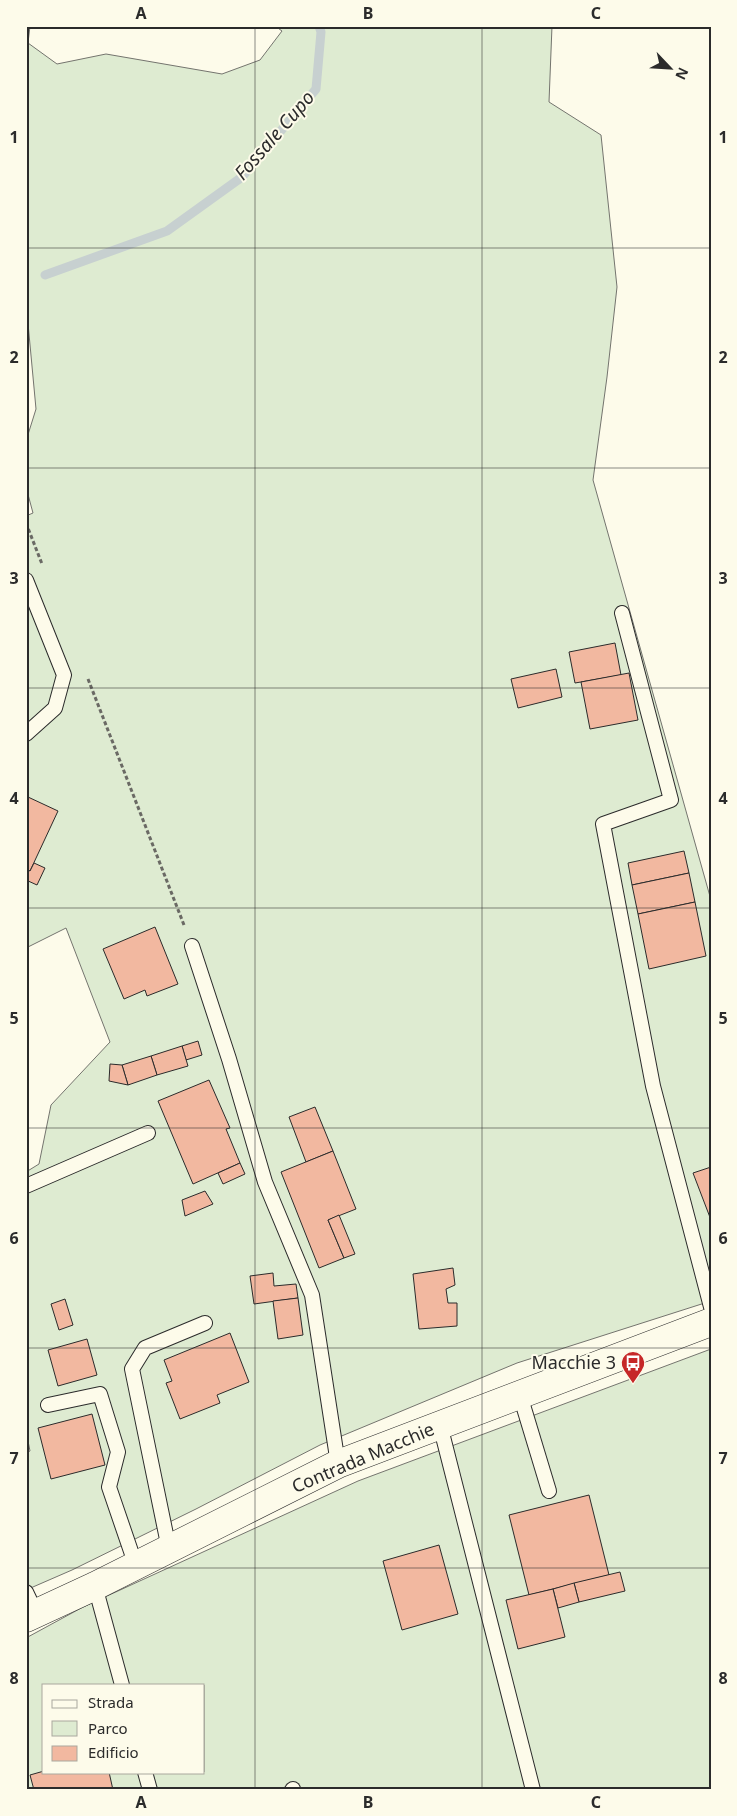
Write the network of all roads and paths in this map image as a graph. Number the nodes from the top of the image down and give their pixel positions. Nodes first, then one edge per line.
1 (26, 523) edge
2 (44, 569) dead end
3 (26, 580) edge
4 (622, 613) dead end
5 (88, 679) dead end
6 (26, 734) edge
7 (192, 946) joint
8 (148, 1133) dead end
9 (26, 1186) edge
10 (711, 1307) edge
11 (711, 1322) edge
12 (205, 1323) dead end
13 (520, 1395) junction
14 (48, 1405) dead end
15 (440, 1425) junction
16 (338, 1464) junction
17 (549, 1491) dead end
18 (169, 1549) junction
19 (136, 1566) junction
20 (96, 1586) junction
21 (29, 1608) edge
22 (122, 1684) edge
23 (146, 1774) edge
24 (150, 1790) edge
25 (533, 1790) edge

1 - 2 path
3 - 6 lane
4 - 10 lane
5 - 7 path
7 - 16 lane
8 - 9 lane
11 - 13 street, Contrada Macchie
12 - 18 lane
13 - 15 street, Contrada Macchie
13 - 17 lane
14 - 19 lane
15 - 16 street, Contrada Macchie
15 - 25 lane
16 - 18 street, Contrada Macchie
18 - 19 street, Contrada Macchie
19 - 20 street, Contrada Macchie
20 - 21 street, Contrada Macchie
20 - 22 lane
23 - 24 lane

